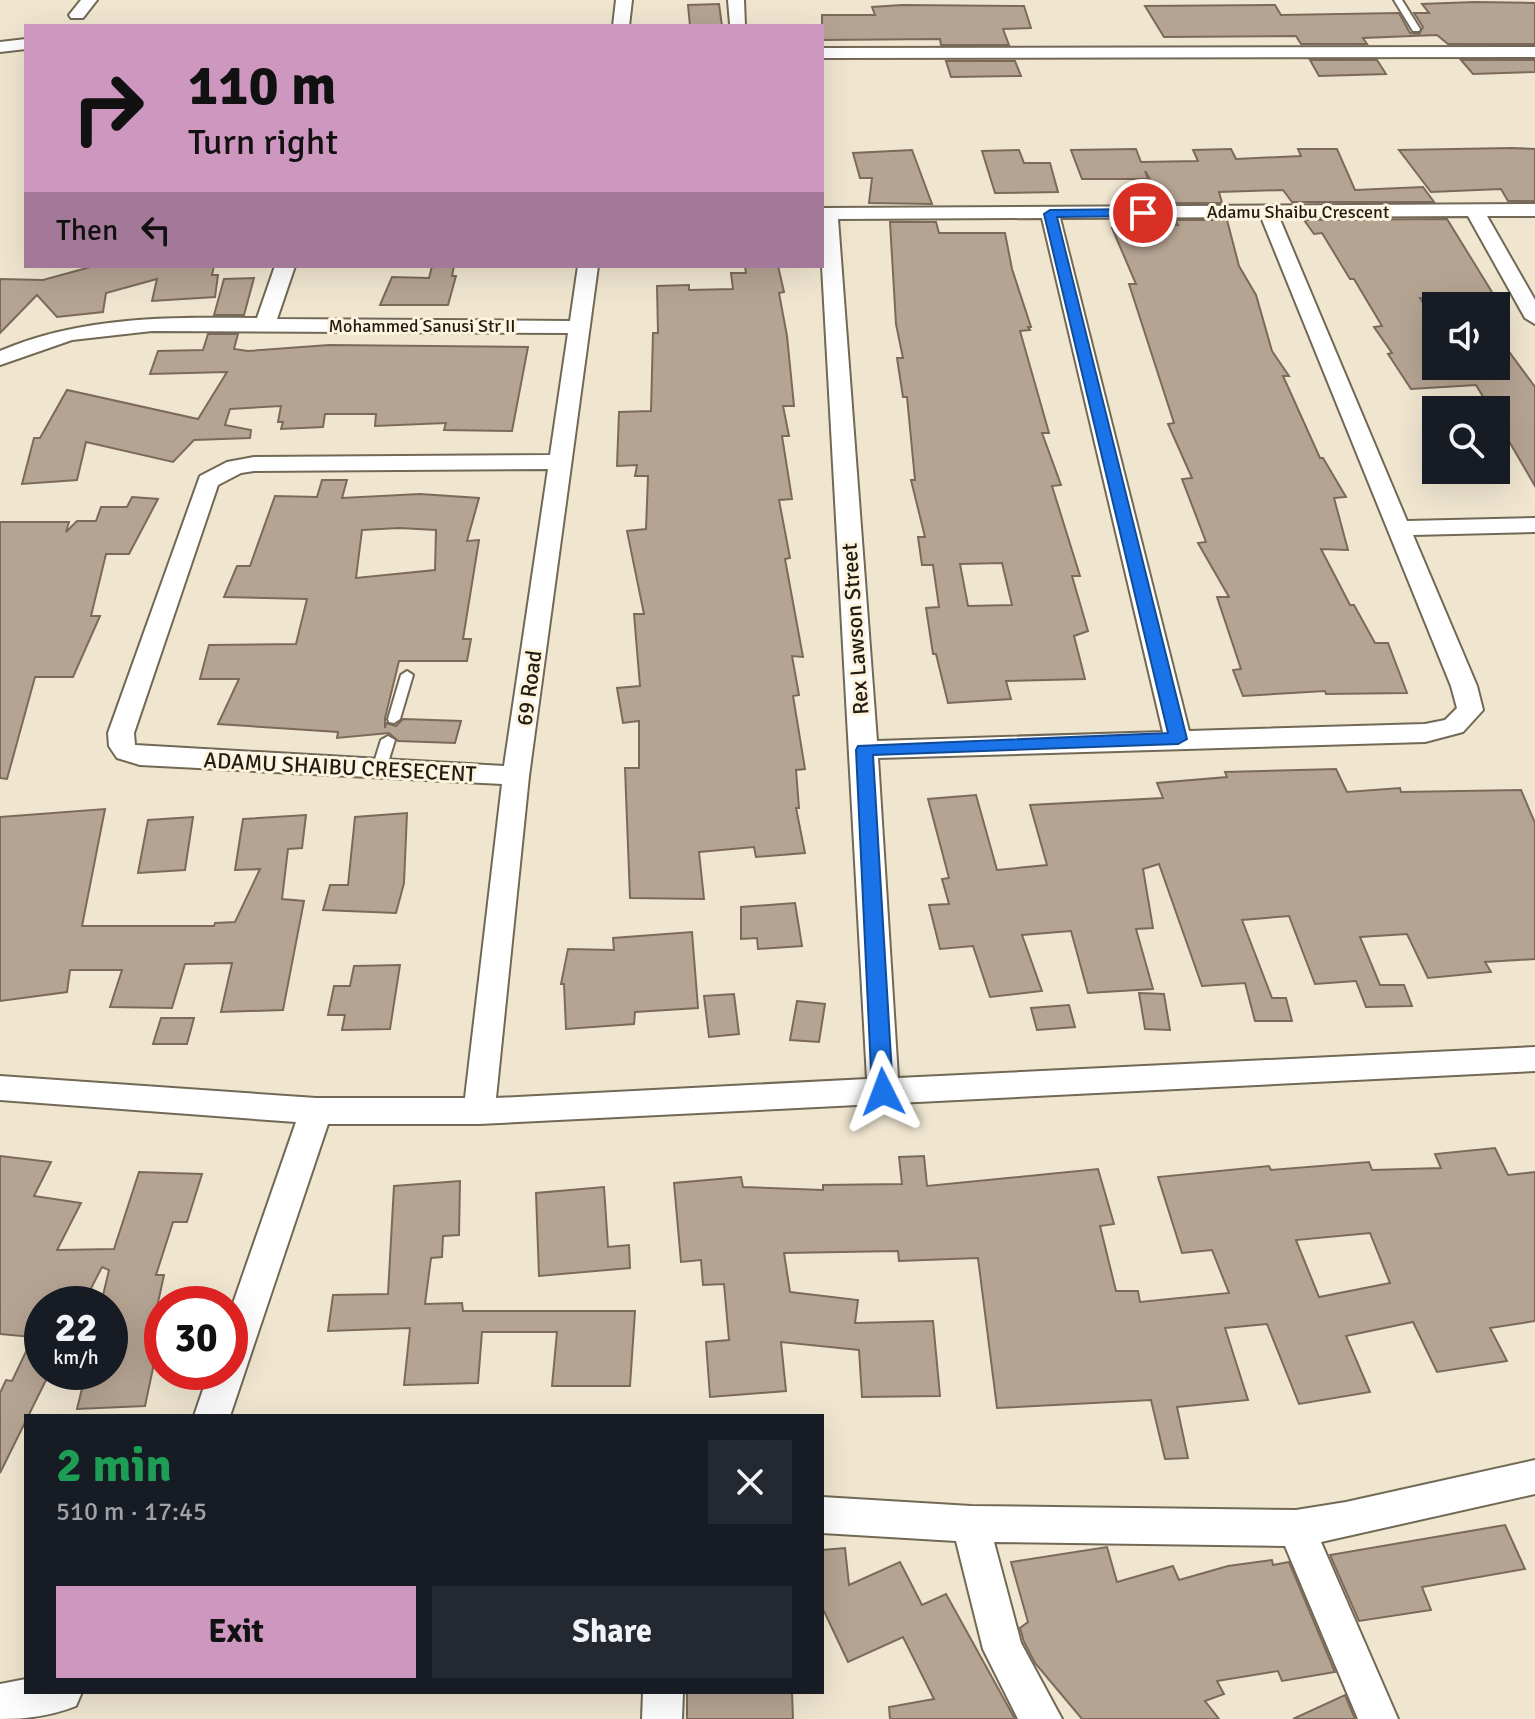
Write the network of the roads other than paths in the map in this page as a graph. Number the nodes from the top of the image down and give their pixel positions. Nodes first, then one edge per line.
1 (89, 0) edge
2 (624, 0) edge
3 (736, 0) edge
4 (1398, 0) edge
5 (77, 15) dead end
6 (621, 24) edge
7 (738, 24) edge
8 (1416, 29) dead end
9 (24, 44) edge
10 (0, 47) edge
11 (1535, 52) edge
12 (824, 53) edge
13 (1535, 210) edge
14 (1475, 211) junction
15 (1268, 212) junction
16 (825, 214) edge
17 (1050, 214) junction
18 (284, 268) edge
19 (588, 268) edge
20 (1533, 312) edge
21 (265, 325) junction
22 (579, 327) junction
23 (0, 359) edge
24 (560, 462) junction
25 (1535, 525) edge
26 (1398, 528) junction
27 (407, 675) dead end
28 (394, 719) dead end
29 (1178, 739) junction
30 (388, 740) dead end
31 (864, 750) junction
32 (379, 769) junction
33 (516, 776) junction
34 (1535, 1059) edge
35 (0, 1088) edge
36 (883, 1092) junction
37 (316, 1111) junction
38 (479, 1111) junction
39 (248, 1310) edge
40 (221, 1390) edge
41 (213, 1414) edge
42 (1535, 1477) edge
43 (824, 1515) edge
44 (971, 1524) junction
45 (1296, 1528) junction
46 (52, 1694) edge
47 (663, 1694) edge
48 (0, 1704) edge
49 (662, 1719) edge
50 (1042, 1719) edge
51 (1378, 1719) edge

1 - 5 street
2 - 6 street
3 - 7 street
4 - 8 lane
9 - 10 street
11 - 12 street
13 - 14 street, Adamu Shaibu Crescent
14 - 15 street, Adamu Shaibu Crescent
14 - 20 street
15 - 17 street, Adamu Shaibu Crescent
15 - 26 street
16 - 17 street, Adamu Shaibu Crescent
16 - 31 street, Rex Lawson Street
17 - 29 street
18 - 21 street
19 - 22 street, 69 Road
21 - 22 street, Mohammed Sanusi Str II
21 - 23 street, Mohammed Sanusi Str II
22 - 24 street, 69 Road
24 - 32 street, ADAMU SHAIBU CRESECENT
24 - 33 street, 69 Road
25 - 26 street
26 - 29 street
27 - 28 lane
29 - 31 street
30 - 32 lane
31 - 36 street, Rex Lawson Street
32 - 33 street, ADAMU SHAIBU CRESECENT
33 - 38 street, 69 Road
34 - 36 street
35 - 37 street
36 - 38 street
37 - 38 street
37 - 39 street
40 - 41 street
42 - 45 street
43 - 44 street
44 - 45 street
44 - 50 street
45 - 51 street
46 - 48 street
47 - 49 street

